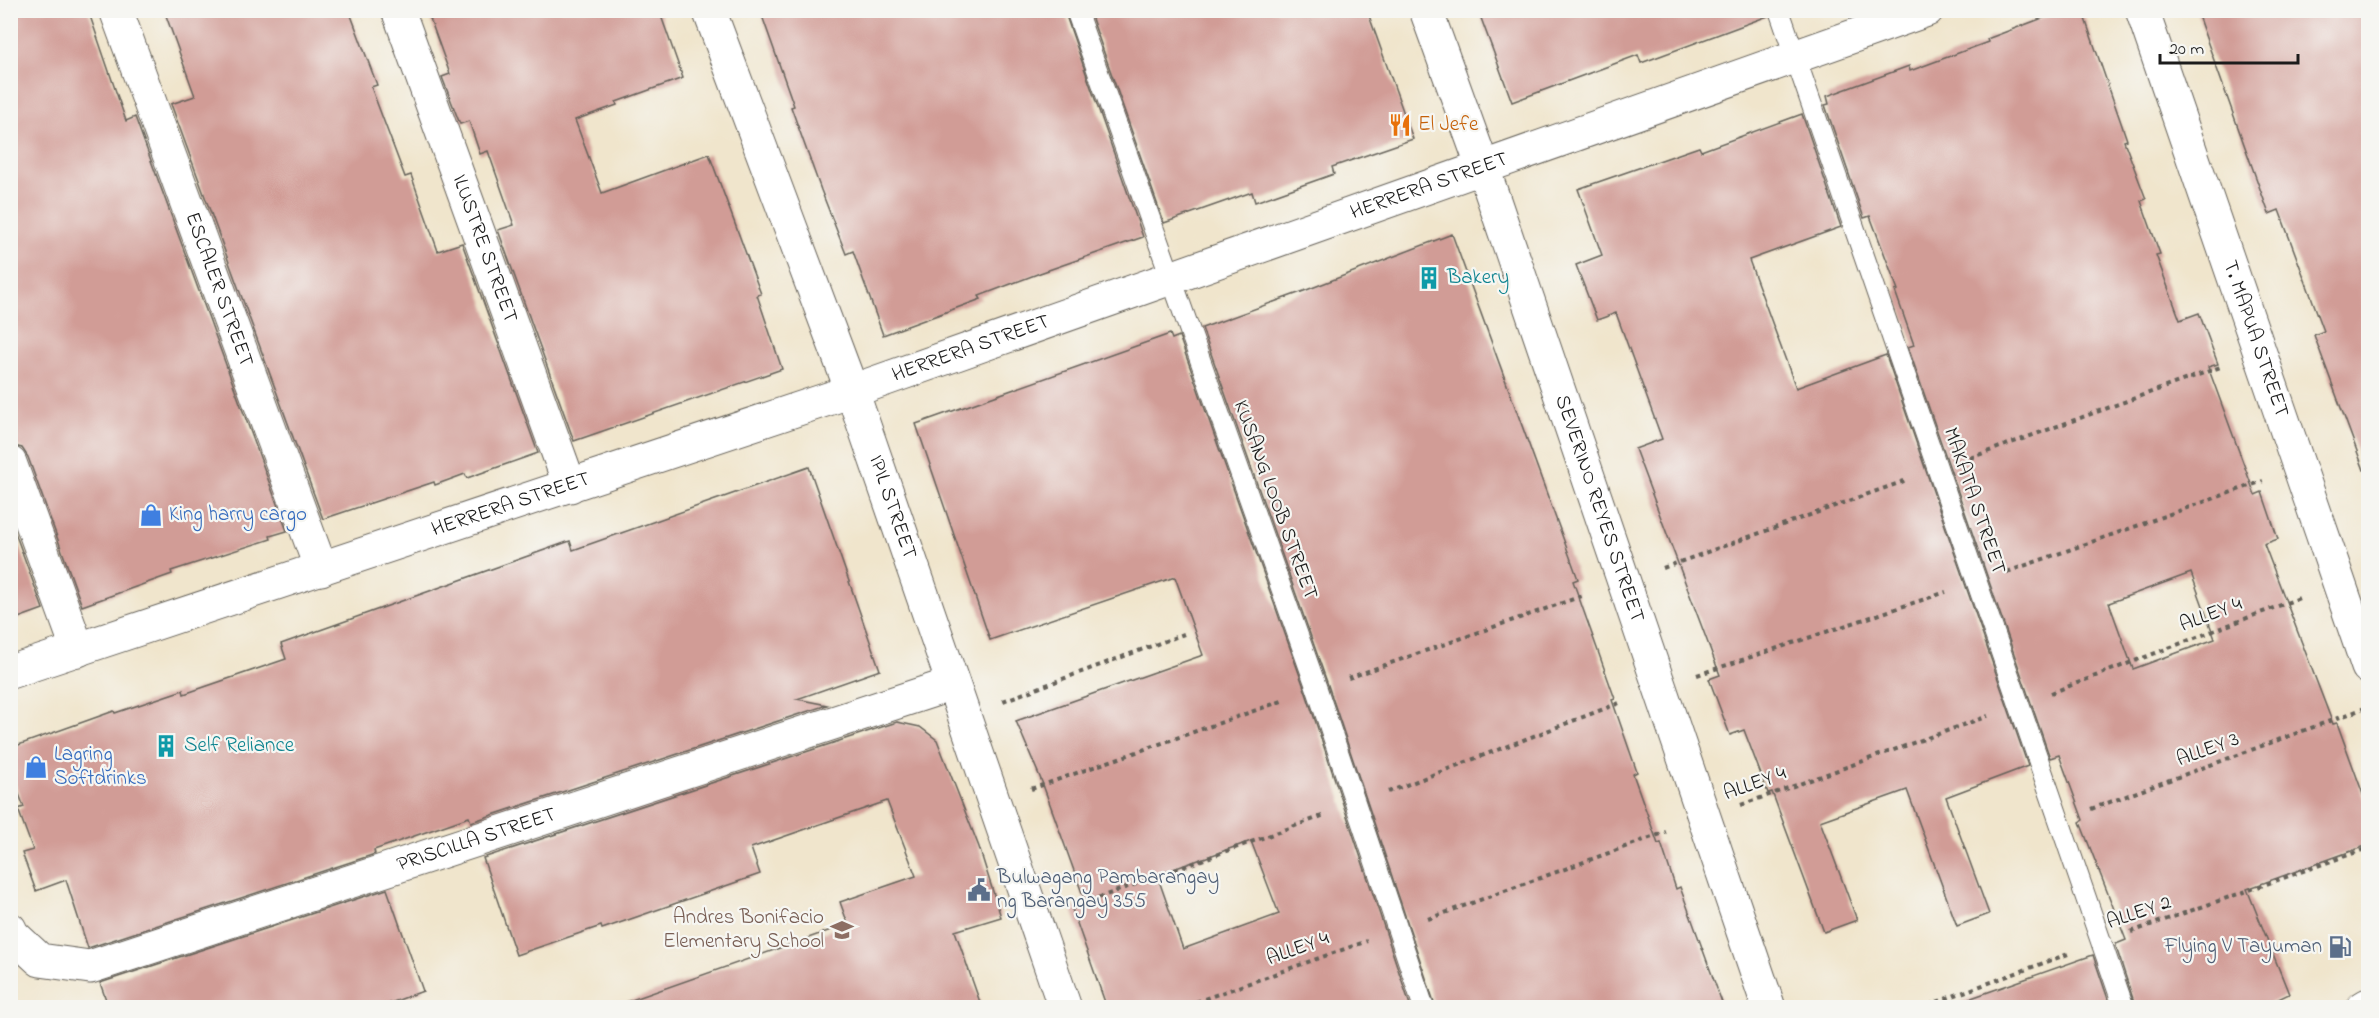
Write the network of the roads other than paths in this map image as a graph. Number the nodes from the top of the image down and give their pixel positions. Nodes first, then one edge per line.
1 (116, 10) edge
2 (398, 10) edge
3 (710, 10) edge
4 (1076, 10) edge
5 (1426, 10) edge
6 (1779, 10) edge
7 (1927, 10) edge
8 (2142, 10) edge
9 (1795, 57) junction
10 (1483, 168) junction
11 (1171, 279) junction
12 (852, 392) junction
13 (10, 463) edge
14 (570, 486) junction
15 (321, 569) junction
16 (78, 650) junction
17 (2368, 667) edge
18 (10, 672) edge
19 (952, 684) junction
20 (10, 929) edge
21 (2368, 1005) edge
22 (1065, 1008) edge
23 (1424, 1008) edge
24 (1769, 1008) edge
25 (2124, 1008) edge
26 (2363, 1008) edge

1 - 15 street, ESCALER STREET
2 - 14 street, ILUSTRE STREET
3 - 12 street, IPIL STREET
4 - 11 lane, KUSANG LOOB STREET
5 - 10 street, SEVERINO REYES STREET
6 - 9 lane, MAKATA STREET
7 - 9 street, HERRERA STREET
8 - 17 street, T. MAPUA STREET
9 - 10 street, HERRERA STREET
9 - 25 lane, MAKATA STREET
10 - 11 street, HERRERA STREET
10 - 24 street, SEVERINO REYES STREET
11 - 12 street, HERRERA STREET
11 - 23 lane, KUSANG LOOB STREET
12 - 14 street, HERRERA STREET
12 - 19 street, IPIL STREET
13 - 16 street
14 - 15 street, HERRERA STREET
15 - 16 street, HERRERA STREET
16 - 18 street, HERRERA STREET
19 - 20 street, PRISCILLA STREET
19 - 22 street, IPIL STREET
21 - 26 street

